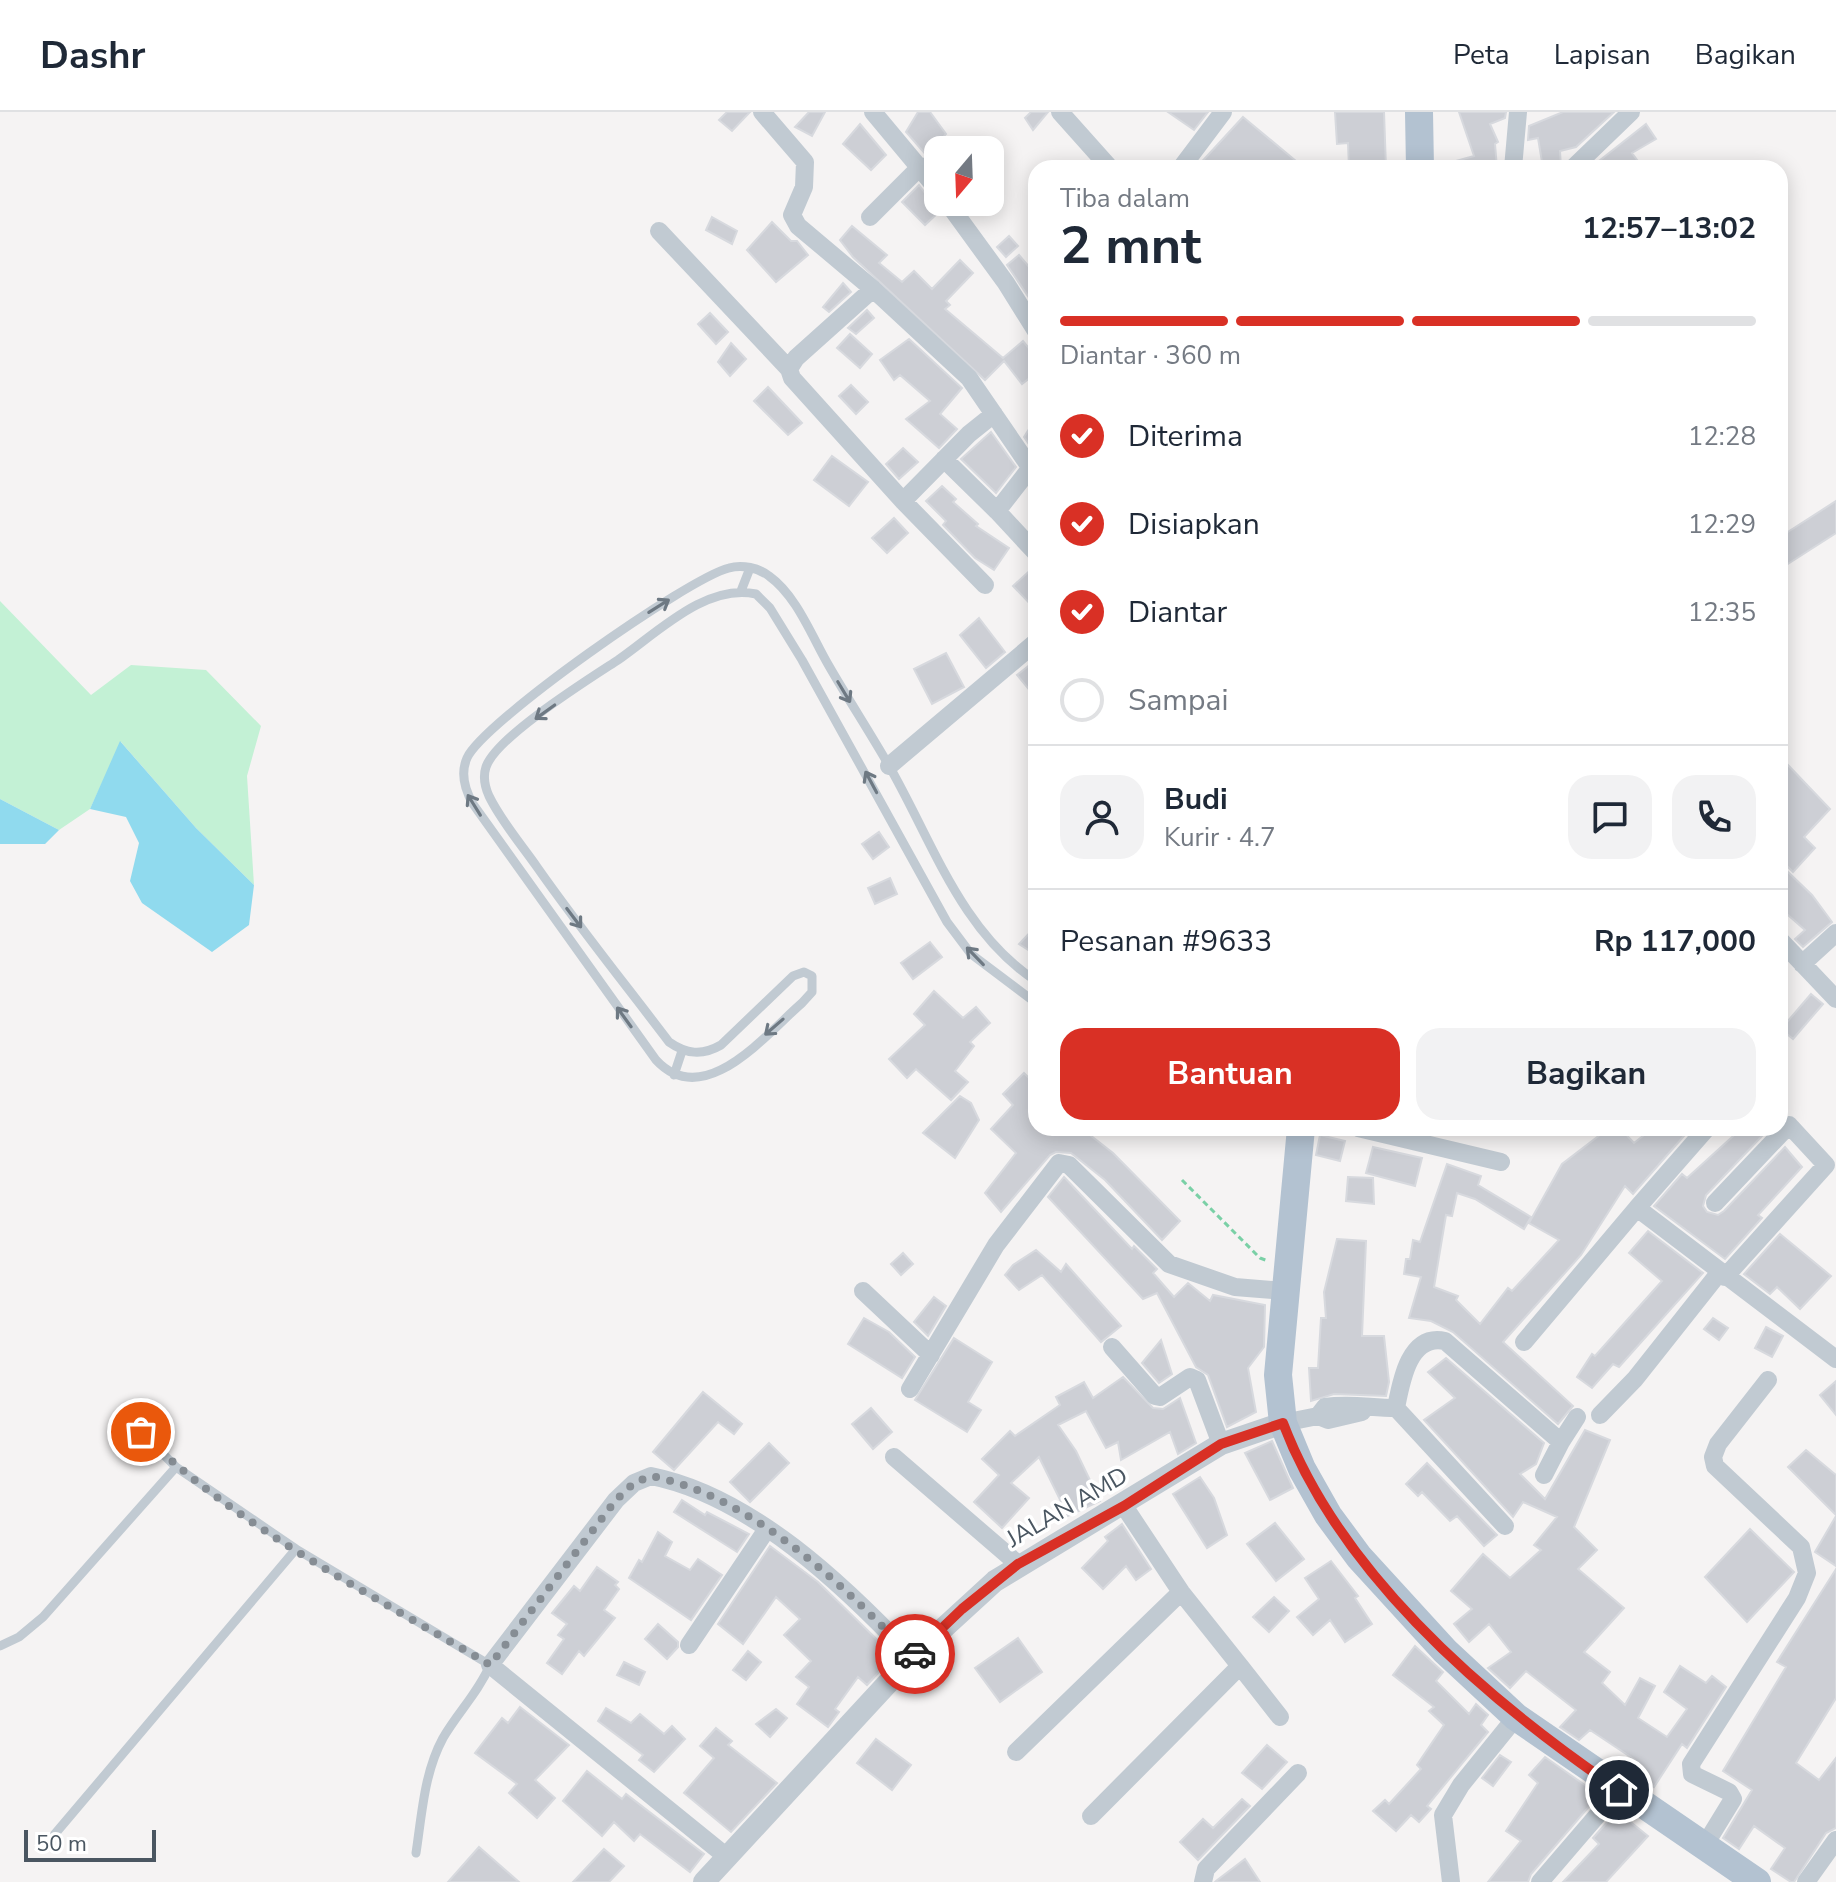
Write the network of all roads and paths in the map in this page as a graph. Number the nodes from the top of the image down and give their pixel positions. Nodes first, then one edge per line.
1 (762, 112) edge
2 (873, 112) edge
3 (1060, 112) edge
4 (1223, 112) edge
5 (1419, 112) edge
6 (1518, 112) edge
7 (1631, 112) edge
8 (1103, 160) edge
9 (1187, 160) edge
10 (1420, 160) edge
11 (1514, 160) edge
12 (1581, 160) edge
13 (921, 166) junction
14 (924, 170) edge
15 (957, 216) edge
16 (870, 217) dead end
17 (659, 231) dead end
18 (873, 289) junction
19 (1028, 319) edge
20 (789, 369) junction
21 (994, 414) junction
22 (1028, 458) edge
23 (944, 459) junction
24 (1028, 471) edge
25 (903, 501) junction
26 (997, 511) junction
27 (1028, 544) edge
28 (750, 568) junction
29 (985, 585) dead end
30 (741, 591) junction
31 (1028, 649) edge
32 (889, 766) junction
33 (464, 771) junction
34 (485, 780) junction
35 (1836, 933) edge
36 (1788, 949) edge
37 (1802, 964) junction
38 (1028, 975) edge
39 (1028, 997) edge
40 (1836, 999) edge
41 (682, 1051) junction
42 (674, 1075) junction
43 (1788, 1126) edge
44 (1300, 1136) edge
45 (1436, 1136) edge
46 (1700, 1136) edge
47 (1779, 1136) edge
48 (1501, 1162) dead end
49 (1182, 1180) dead end
50 (1715, 1203) dead end
51 (1637, 1208) junction
52 (1722, 1275) junction
53 (1285, 1280) junction
54 (863, 1291) dead end
55 (1524, 1342) dead end
56 (1112, 1347) dead end
57 (931, 1355) junction
58 (1836, 1359) edge
59 (1768, 1380) dead end
60 (910, 1389) dead end
61 (1396, 1408) junction
62 (124, 1415) dead end
63 (1600, 1415) dead end
64 (1577, 1417) dead end
65 (1283, 1423) junction
66 (1561, 1442) junction
67 (1221, 1444) junction
68 (894, 1457) dead end
69 (176, 1467) junction
70 (1544, 1475) dead end
71 (1124, 1506) junction
72 (1505, 1526) dead end
73 (767, 1529) junction
74 (296, 1549) junction
75 (1018, 1564) junction
76 (1181, 1592) junction
77 (689, 1645) dead end
78 (0, 1646) edge
79 (912, 1657) junction
80 (490, 1665) junction
81 (1240, 1666) junction
82 (1280, 1717) dead end
83 (1516, 1717) junction
84 (1016, 1752) dead end
85 (1298, 1773) dead end
86 (1619, 1790) junction
87 (1091, 1816) dead end
88 (54, 1835) dead end
89 (1835, 1845) edge
90 (1703, 1848) junction
91 (416, 1853) dead end
92 (727, 1857) junction
93 (1544, 1878) edge
94 (704, 1882) edge
95 (1203, 1882) edge
96 (1451, 1882) edge
97 (1757, 1882) edge
98 (1806, 1882) edge

1 - 18 street
2 - 13 street
3 - 8 street
4 - 9 street
5 - 10 main road
6 - 11 street
7 - 12 street
13 - 14 street
13 - 16 street
15 - 19 street
17 - 20 street
18 - 20 street
18 - 21 street
20 - 25 street
21 - 22 street
21 - 23 street
23 - 25 street
23 - 26 street
24 - 26 street
25 - 29 street
26 - 27 street
28 - 30 lane
28 -> 32 lane
33 -> 28 lane
30 -> 34 lane
39 -> 30 lane
31 - 32 street
32 - 38 lane
33 - 34 lane
42 -> 33 lane
34 -> 41 lane
35 - 37 street
36 - 37 street
37 - 40 street
41 - 42 lane
41 -> 42 lane
43 - 52 street
44 - 53 main road
45 - 48 street
46 - 51 street
47 - 50 street
49 - 53 path
51 - 52 street
51 - 55 street
52 - 58 street
52 - 63 street
53 - 57 street
53 - 65 main road
54 - 57 street
56 - 67 street
57 - 60 street
59 - 90 street
61 - 65 street
61 - 66 street
61 - 72 street
62 - 69 lane
64 - 66 street
65 - 67 street, JALAN AMD
65 - 83 main road
66 - 70 street
67 - 71 street, JALAN AMD
68 - 75 street
69 - 74 lane
69 - 78 lane
71 - 75 street, JALAN AMD
71 - 76 street
73 - 77 street
73 - 79 street
73 - 80 street
74 - 80 lane
74 - 88 lane
75 - 79 street, JALAN AMD
76 - 81 street
76 - 84 street
79 - 92 street, JALAN AMD
80 - 91 lane
80 - 92 street
81 - 82 street
81 - 87 street
83 - 86 main road
83 - 96 street
85 - 95 street
86 - 90 main road
86 - 93 street
89 - 98 street
90 - 97 main road
92 - 94 street, JALAN AMD

